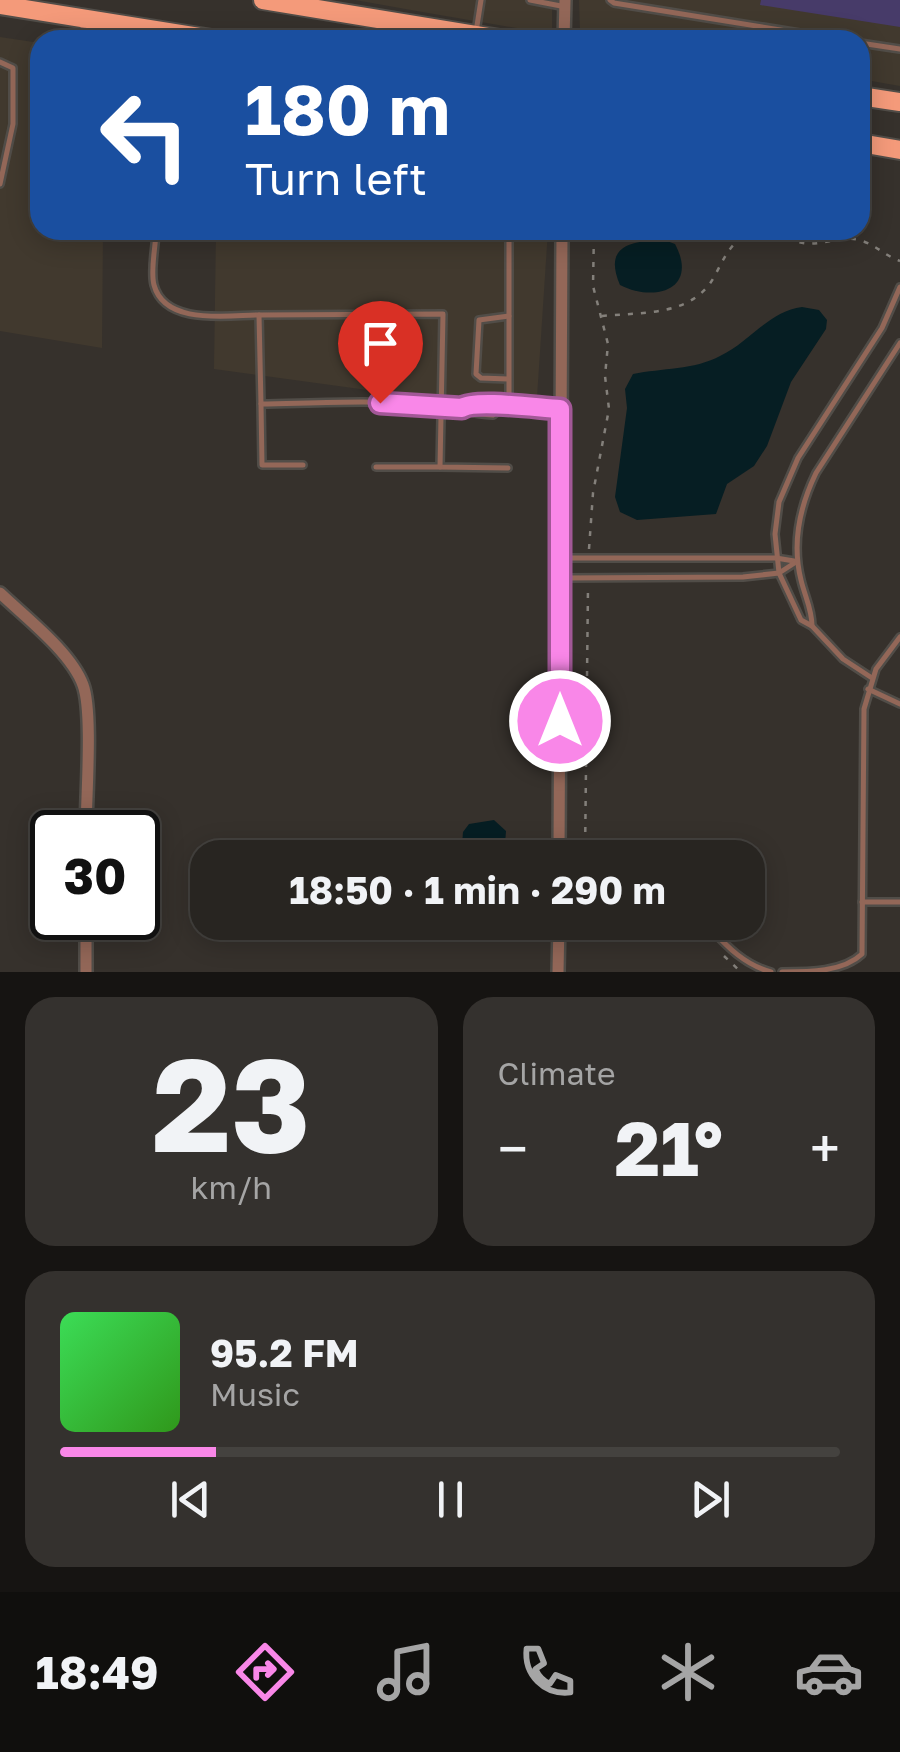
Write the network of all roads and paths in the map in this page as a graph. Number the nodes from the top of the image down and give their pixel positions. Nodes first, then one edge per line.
1 (263, 0) edge
2 (482, 0) edge
3 (530, 0) edge
4 (610, 0) edge
5 (565, 3) edge
6 (306, 4) edge
7 (0, 5) edge
8 (84, 18) junction
9 (84, 30) edge
10 (157, 30) edge
11 (449, 30) edge
12 (477, 30) edge
13 (564, 30) edge
14 (779, 30) edge
15 (870, 44) edge
16 (900, 49) edge
17 (0, 62) edge
18 (870, 98) edge
19 (900, 102) edge
20 (870, 146) edge
21 (897, 151) edge
22 (0, 184) edge
23 (156, 240) edge
24 (509, 240) edge
25 (562, 240) edge
26 (594, 240) edge
27 (741, 240) edge
28 (796, 240) edge
29 (860, 240) edge
30 (860, 240) edge
31 (900, 261) edge
32 (900, 287) edge
33 (260, 315) junction
34 (509, 316) junction
35 (602, 316) junction
36 (900, 343) edge
37 (508, 379) junction
38 (261, 404) junction
39 (440, 405) junction
40 (506, 407) junction
41 (462, 408) junction
42 (560, 409) junction
43 (304, 465) dead end
44 (440, 467) junction
45 (376, 468) dead end
46 (508, 468) dead end
47 (560, 558) junction
48 (589, 558) junction
49 (776, 558) junction
50 (796, 562) junction
51 (779, 573) junction
52 (588, 577) junction
53 (560, 578) junction
54 (0, 592) edge
55 (812, 626) junction
56 (900, 637) edge
57 (872, 678) junction
58 (868, 689) junction
59 (900, 704) edge
60 (86, 810) edge
61 (559, 840) edge
62 (585, 840) edge
63 (862, 902) junction
64 (900, 902) edge
65 (86, 940) edge
66 (558, 940) edge
67 (721, 940) edge
68 (86, 972) edge
69 (558, 972) edge
70 (770, 972) edge
71 (782, 972) edge

1 - 6 main road
2 - 12 lane
3 - 5 lane
4 - 14 lane
5 - 13 street
6 - 11 main road
7 - 8 main road
8 - 9 lane
8 - 10 main road
15 - 16 lane
17 - 22 lane
18 - 19 main road
20 - 21 main road
23 - 33 lane
24 - 34 lane
25 - 42 street
26 - 35 path
27 - 35 path
28 - 30 path
29 - 31 path
32 - 49 lane
33 - 38 lane
33 - 39 lane
34 - 37 lane
34 - 37 lane
35 - 48 path
36 - 50 lane
37 - 40 lane
38 - 39 lane
38 - 43 lane
39 - 41 lane
39 - 44 lane
40 - 41 lane
40 - 41 lane
40 - 42 lane
42 - 47 street
44 - 45 lane
44 - 46 lane
47 - 48 lane
47 - 53 street
48 - 49 lane
49 - 50 lane
49 - 51 lane
50 - 51 lane
50 - 55 lane
51 - 52 lane
51 - 55 lane
52 - 53 lane
52 - 62 path
53 - 61 street
54 - 60 street
55 - 57 lane
56 - 57 lane
57 - 58 lane
58 - 59 lane
58 - 63 lane
63 - 64 lane
63 - 71 lane
65 - 68 street
66 - 69 street
67 - 70 lane

